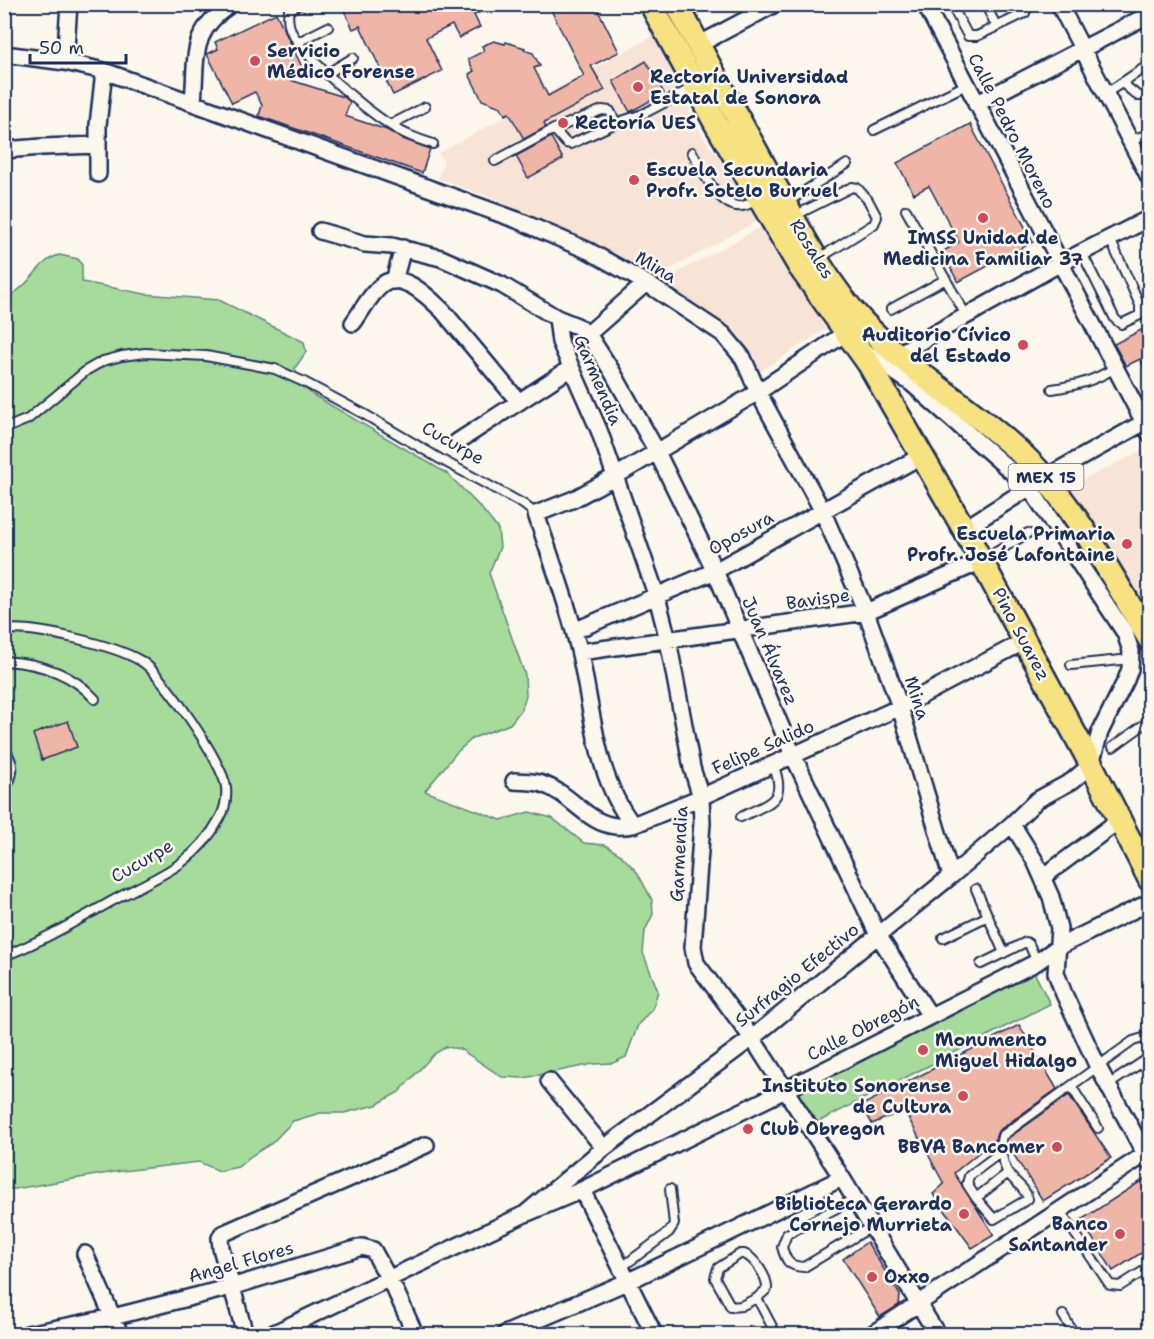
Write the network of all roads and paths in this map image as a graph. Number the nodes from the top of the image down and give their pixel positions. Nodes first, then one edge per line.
1 (69, 4) edge
2 (231, 4) edge
3 (300, 4) edge
4 (651, 4) edge
5 (677, 4) edge
6 (775, 4) edge
7 (925, 4) edge
8 (951, 4) edge
9 (985, 4) edge
10 (1028, 4) edge
11 (1059, 4) edge
12 (1149, 14) edge
13 (328, 27) dead end
14 (997, 27) junction
15 (298, 42) junction
16 (698, 45) junction
17 (1082, 49) junction
18 (4, 54) edge
19 (353, 58) dead end
20 (65, 62) junction
21 (1149, 64) edge
22 (104, 71) junction
23 (328, 73) junction
24 (1122, 83) junction
25 (966, 85) junction
26 (696, 86) junction
27 (1105, 94) junction
28 (1149, 96) edge
29 (193, 102) junction
30 (976, 105) junction
31 (426, 107) dead end
32 (616, 123) junction
33 (390, 125) junction
34 (554, 129) junction
35 (874, 130) dead end
36 (1149, 134) edge
37 (1129, 140) junction
38 (433, 144) dead end
39 (98, 145) junction
40 (4, 150) edge
41 (692, 152) dead end
42 (495, 161) dead end
43 (847, 164) dead end
44 (98, 174) dead end
45 (1149, 179) edge
46 (760, 199) junction
47 (789, 210) junction
48 (906, 210) dead end
49 (1149, 218) edge
50 (320, 231) dead end
51 (1110, 239) junction
52 (403, 248) junction
53 (1082, 253) junction
54 (817, 259) junction
55 (1059, 264) junction
56 (946, 279) junction
57 (394, 281) junction
58 (646, 283) junction
59 (891, 309) dead end
60 (966, 315) junction
61 (557, 322) junction
62 (353, 323) dead end
63 (588, 334) junction
64 (855, 334) junction
65 (886, 366) junction
66 (572, 368) junction
67 (1115, 368) junction
68 (1052, 389) dead end
69 (758, 392) junction
70 (519, 402) junction
71 (1148, 425) edge
72 (4, 429) edge
73 (458, 442) dead end
74 (656, 450) junction
75 (921, 456) junction
76 (614, 477) junction
77 (1038, 483) junction
78 (822, 510) junction
79 (536, 514) junction
80 (964, 529) junction
81 (1028, 533) dead end
82 (982, 561) junction
83 (715, 571) junction
84 (657, 597) junction
85 (866, 612) junction
86 (4, 630) edge
87 (740, 630) junction
88 (574, 631) junction
89 (668, 640) junction
90 (1025, 640) junction
91 (1149, 640) edge
92 (580, 652) junction
93 (1131, 659) junction
94 (4, 661) edge
95 (1071, 665) dead end
96 (95, 699) dead end
97 (900, 707) junction
98 (1149, 720) edge
99 (4, 747) edge
100 (1113, 747) dead end
101 (793, 755) junction
102 (773, 764) junction
103 (1091, 764) junction
104 (514, 781) dead end
105 (4, 791) edge
106 (701, 797) junction
107 (741, 817) dead end
108 (1118, 821) junction
109 (1012, 824) junction
110 (633, 825) junction
111 (951, 876) junction
112 (1044, 877) junction
113 (1149, 880) edge
114 (976, 889) dead end
115 (1149, 902) edge
116 (988, 916) junction
117 (878, 934) junction
118 (943, 938) dead end
119 (1058, 947) junction
120 (1004, 952) junction
121 (4, 956) edge
122 (1036, 962) junction
123 (981, 964) dead end
124 (930, 1016) junction
125 (752, 1038) junction
126 (1149, 1044) edge
127 (1149, 1057) edge
128 (1097, 1065) junction
129 (549, 1081) dead end
130 (1108, 1085) junction
131 (1071, 1086) junction
132 (785, 1090) junction
133 (1098, 1128) dead end
134 (426, 1145) dead end
135 (604, 1148) junction
136 (1001, 1152) junction
137 (1148, 1156) edge
138 (1008, 1173) junction
139 (842, 1178) junction
140 (670, 1189) dead end
141 (582, 1190) junction
142 (976, 1198) junction
143 (854, 1199) junction
144 (1059, 1210) junction
145 (525, 1214) junction
146 (872, 1227) junction
147 (85, 1254) dead end
148 (622, 1267) junction
149 (1149, 1268) edge
150 (389, 1280) junction
151 (629, 1281) junction
152 (231, 1287) junction
153 (757, 1298) junction
154 (918, 1304) junction
155 (1063, 1315) dead end
156 (112, 1317) junction
157 (652, 1334) edge
158 (27, 1335) edge
159 (120, 1335) edge
160 (245, 1335) edge
161 (272, 1335) edge
162 (415, 1335) edge
163 (505, 1335) edge
164 (776, 1335) edge
165 (872, 1335) edge
166 (937, 1335) edge
167 (1074, 1335) edge

1 - 20 street
2 - 29 street
3 - 15 lane
4 - 26 main road, Rosales / MEX 15
5 - 16 main road, Rosales / MEX 15
6 - 16 street
7 - 25 street, Calle Pedro Moreno
8 - 14 lane
9 - 14 lane
10 - 14 lane
11 - 17 street
12 - 17 street
13 - 15 lane
15 - 23 lane
16 - 47 main road, Rosales / MEX 15
17 - 27 street
17 - 30 street
18 - 20 street, Mina
19 - 23 lane
20 - 22 street, Mina
21 - 24 lane
22 - 29 street, Mina
22 - 39 street
23 - 33 lane
24 - 27 lane
24 - 28 lane
25 - 30 street, Calle Pedro Moreno
25 - 35 lane
26 - 32 lane
26 - 46 main road, Rosales / MEX 15
27 - 37 street
29 - 58 street, Mina
30 - 55 street, Calle Pedro Moreno
31 - 33 lane
32 - 34 lane
32 - 34 lane
33 - 38 lane
34 - 42 lane
36 - 37 lane
37 - 45 street
39 - 40 street
39 - 44 street
41 - 46 lane
43 - 47 lane
46 - 64 main road, Rosales / MEX 15
47 - 54 main road, Rosales / MEX 15
47 - 54 lane
48 - 56 lane
49 - 51 street
50 - 52 street, Juan Álvarez
51 - 53 street
51 - 53 lane
52 - 57 street
52 - 61 street, Juan Álvarez
53 - 55 street
54 - 64 main road, Rosales / MEX 15
55 - 60 street
55 - 67 street, Calle Pedro Moreno
56 - 59 lane
56 - 60 lane
57 - 62 street
57 - 70 street
58 - 63 street
58 - 69 street, Mina
60 - 65 street
61 - 63 street, Juan Álvarez
61 - 66 street, Garmendia
63 - 74 street, Juan Álvarez
64 - 65 main road, Pino Suarez / MEX 15
64 - 65 main road, Rosales / MEX 15
64 - 69 street
65 - 75 main road, Pino Suarez / MEX 15
65 - 77 main road, MEX 15
66 - 70 street
66 - 76 street, Garmendia
67 - 68 lane
67 - 71 street, Calle Pedro Moreno
69 - 74 street
69 - 78 street, Mina
70 - 73 street
71 - 77 street
72 - 79 lane, Cucurpe
74 - 76 street
74 - 83 street, Juan Álvarez
75 - 78 street, Oposura
75 - 80 main road, Pino Suarez / MEX 15
76 - 79 street
76 - 84 street, Garmendia
77 - 80 street
77 - 91 main road, MEX 15
77 - 93 street
78 - 83 street, Oposura
78 - 85 street, Mina
79 - 88 street
80 - 82 main road, Pino Suarez / MEX 15
81 - 82 lane
82 - 85 street, Bavispe
82 - 90 main road, Pino Suarez / MEX 15
83 - 84 street, Oposura
83 - 87 street, Juan Álvarez
84 - 88 street, Oposura
84 - 89 street, Garmendia
85 - 87 street, Bavispe
85 - 97 street, Mina
86 - 121 lane, Cucurpe
87 - 89 street, Bavispe
87 - 101 street, Juan Álvarez
88 - 92 street
89 - 92 street, Bavispe
89 - 106 street, Garmendia
90 - 97 street, Felipe Salido
90 - 103 main road, Pino Suarez / MEX 15
92 - 110 street
93 - 95 lane
93 - 103 street
94 - 96 lane
97 - 101 street, Felipe Salido
97 - 111 street, Mina
98 - 100 lane
99 - 105 lane
101 - 102 street, Felipe Salido
101 - 117 street, Juan Álvarez
102 - 106 street, Felipe Salido
102 - 107 lane
103 - 108 main road, Pino Suarez / MEX 15
103 - 109 street, Surfragio Efectivo
104 - 110 street, Felipe Salido
106 - 110 street, Felipe Salido
106 - 125 street, Garmendia
108 - 112 street
108 - 113 main road, Pino Suarez / MEX 15
109 - 111 street, Surfragio Efectivo
109 - 112 street
111 - 117 street, Surfragio Efectivo
112 - 119 street
114 - 116 lane
115 - 119 street, Calle Obregón
116 - 118 lane
116 - 120 lane
117 - 124 street, Juan Álvarez
117 - 125 street, Surfragio Efectivo
119 - 122 street, Calle Obregón
119 - 128 street
120 - 122 lane
120 - 123 lane
122 - 124 street, Calle Obregón
124 - 132 street, Calle Obregón
125 - 132 street, Garmendia
125 - 135 street, Surfragio Efectivo
126 - 128 lane
127 - 130 lane
128 - 130 street
128 - 131 lane
129 - 135 street
130 - 137 street
131 - 133 lane
131 - 136 lane
132 - 139 street, Garmendia
132 - 141 street, Calle Obregón
134 - 152 street
135 - 145 street, Surfragio Efectivo
136 - 138 lane
136 - 142 lane
137 - 144 street
138 - 142 lane
138 - 142 lane
139 - 143 street, Garmendia
139 - 151 street
140 - 148 lane
141 - 145 street, Calle Obregón
141 - 148 street
143 - 146 street, Garmendia
143 - 146 lane
144 - 149 lane
144 - 154 street
145 - 150 street
146 - 154 street, Garmendia
147 - 156 street
148 - 151 street
150 - 152 street, Angel Flores
150 - 161 street
150 - 162 street, Angel Flores
151 - 157 street
151 - 163 street
152 - 156 street, Angel Flores
152 - 160 street
153 - 153 lane
153 - 164 lane
154 - 165 street
154 - 166 street, Garmendia
155 - 167 lane
156 - 158 street, Angel Flores
156 - 159 street

